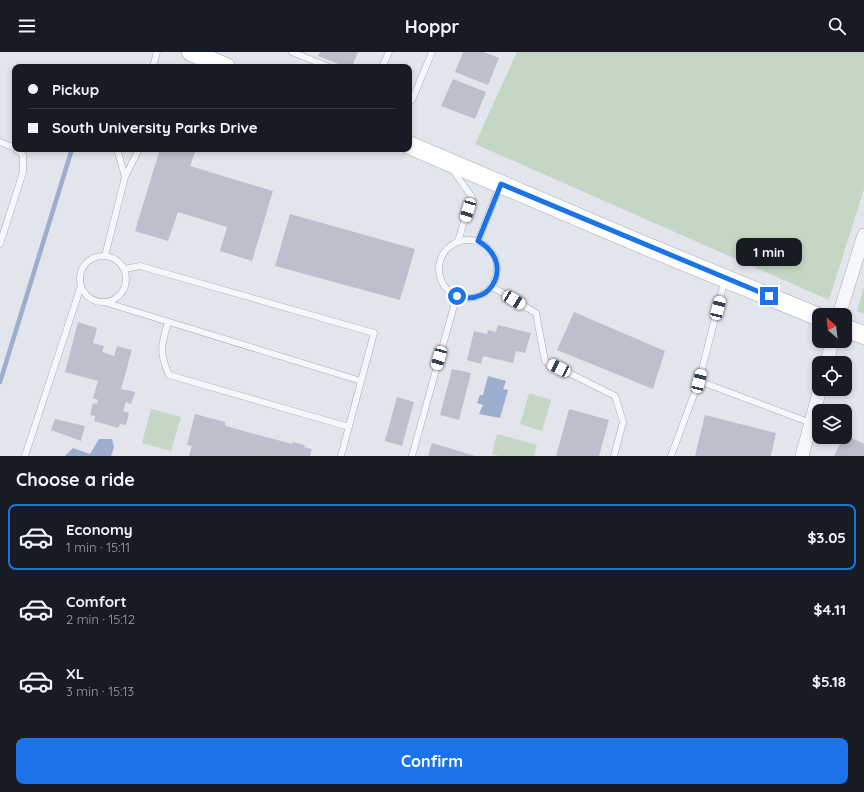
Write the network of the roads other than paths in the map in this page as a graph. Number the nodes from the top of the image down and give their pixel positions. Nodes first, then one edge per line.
1 (157, 52) edge
2 (292, 52) edge
3 (389, 52) edge
4 (432, 52) edge
5 (199, 53) edge
6 (154, 64) edge
7 (220, 64) edge
8 (322, 64) edge
9 (383, 64) edge
10 (412, 100) edge
11 (0, 142) edge
12 (412, 146) edge
13 (12, 147) edge
14 (20, 152) edge
15 (118, 152) edge
16 (138, 152) edge
17 (447, 161) junction
18 (125, 177) junction
19 (501, 184) junction
20 (864, 234) edge
21 (458, 241) junction
22 (478, 241) junction
23 (0, 244) edge
24 (105, 256) junction
25 (124, 269) junction
26 (725, 278) junction
27 (81, 286) junction
28 (491, 286) junction
29 (457, 296) junction
30 (104, 302) junction
31 (841, 308) edge
32 (812, 314) edge
33 (168, 322) junction
34 (852, 331) edge
35 (864, 335) edge
36 (361, 381) junction
37 (699, 381) junction
38 (818, 396) edge
39 (811, 423) junction
40 (349, 427) junction
41 (26, 456) edge
42 (341, 456) edge
43 (412, 456) edge
44 (614, 456) edge
45 (671, 456) edge
46 (802, 456) edge

1 - 6 lane
2 - 8 lane
3 - 9 lane
4 - 10 lane
5 - 7 main road
11 - 13 lane
12 - 17 main road
14 - 23 lane
15 - 18 lane
16 - 18 lane
17 - 19 main road
17 - 21 lane
18 - 24 lane
19 - 22 lane
19 - 26 main road
20 - 31 street
21 - 22 lane
21 - 29 lane
22 - 28 lane
24 - 25 lane
24 - 27 lane
25 - 30 lane
25 - 36 lane
26 - 32 main road
26 - 37 lane
27 - 30 lane
27 - 41 lane
28 - 29 lane
28 - 44 lane
29 - 43 lane
30 - 33 lane
33 - 36 lane
33 - 40 lane
34 - 35 main road
36 - 40 lane
37 - 39 lane
37 - 45 lane
38 - 39 street
39 - 46 street
40 - 42 lane

